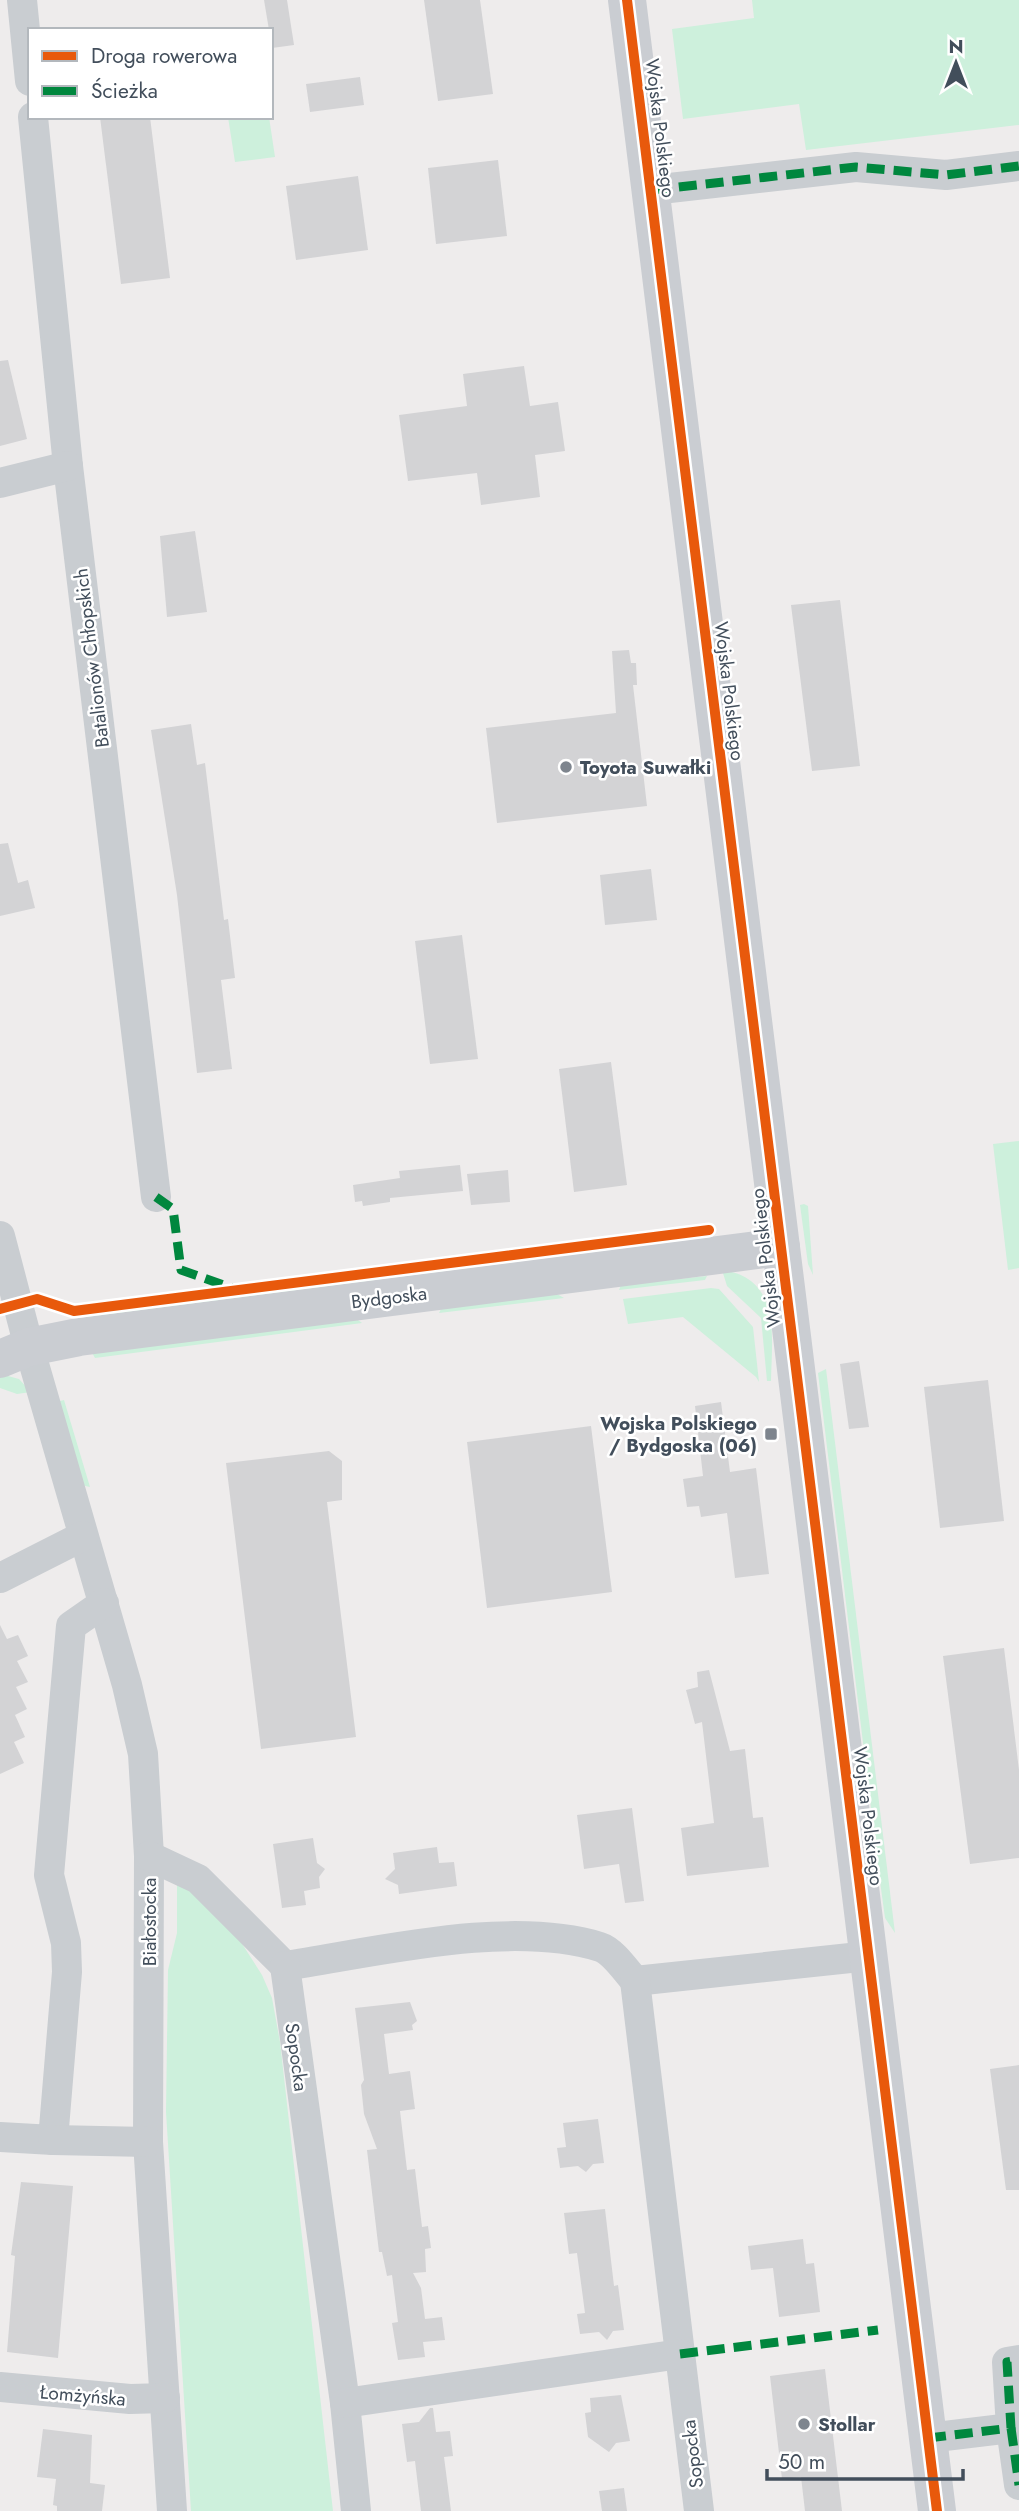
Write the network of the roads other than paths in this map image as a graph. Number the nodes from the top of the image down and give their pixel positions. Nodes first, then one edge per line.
1 (22, 0) edge
2 (627, 0) edge
3 (28, 60) edge
4 (33, 119) edge
5 (1019, 166) edge
6 (652, 190) junction
7 (68, 466) junction
8 (0, 483) edge
9 (156, 1197) dead end
10 (0, 1236) edge
11 (781, 1247) junction
12 (14, 1353) edge
13 (83, 1536) junction
14 (0, 1578) edge
15 (104, 1603) junction
16 (149, 1856) junction
17 (869, 1956) junction
18 (285, 1966) junction
19 (635, 1980) junction
20 (0, 2137) edge
21 (53, 2140) junction
22 (148, 2142) junction
23 (680, 2354) junction
24 (1019, 2360) edge
25 (0, 2387) edge
26 (165, 2398) junction
27 (345, 2403) junction
28 (1011, 2428) junction
29 (928, 2438) junction
30 (1019, 2485) edge
31 (172, 2511) edge
32 (356, 2511) edge
33 (699, 2511) edge
34 (937, 2511) edge

1 - 3 street
2 - 6 street, Wojska Polskiego
4 - 7 street, Batalionów Chłopskich
5 - 6 street
6 - 11 street, Wojska Polskiego
7 - 8 street
7 - 9 street, Batalionów Chłopskich
10 - 12 street, Białostocka
11 - 12 street, Bydgoska
11 - 17 street, Wojska Polskiego
12 - 13 street, Białostocka
13 - 14 street
13 - 15 street, Białostocka
15 - 16 street, Białostocka
15 - 21 street
16 - 18 street
16 - 22 street, Białostocka
17 - 19 street
17 - 29 street, Wojska Polskiego
18 - 19 street
18 - 27 street, Sopocka
19 - 23 street, Sopocka
20 - 21 street
21 - 22 street
22 - 26 street, Białostocka
23 - 27 street
23 - 33 street, Sopocka
24 - 28 street
25 - 26 street, Łomżyńska
26 - 31 street, Białostocka
27 - 32 street, Sopocka
28 - 29 street
28 - 30 street
29 - 34 street, Wojska Polskiego

